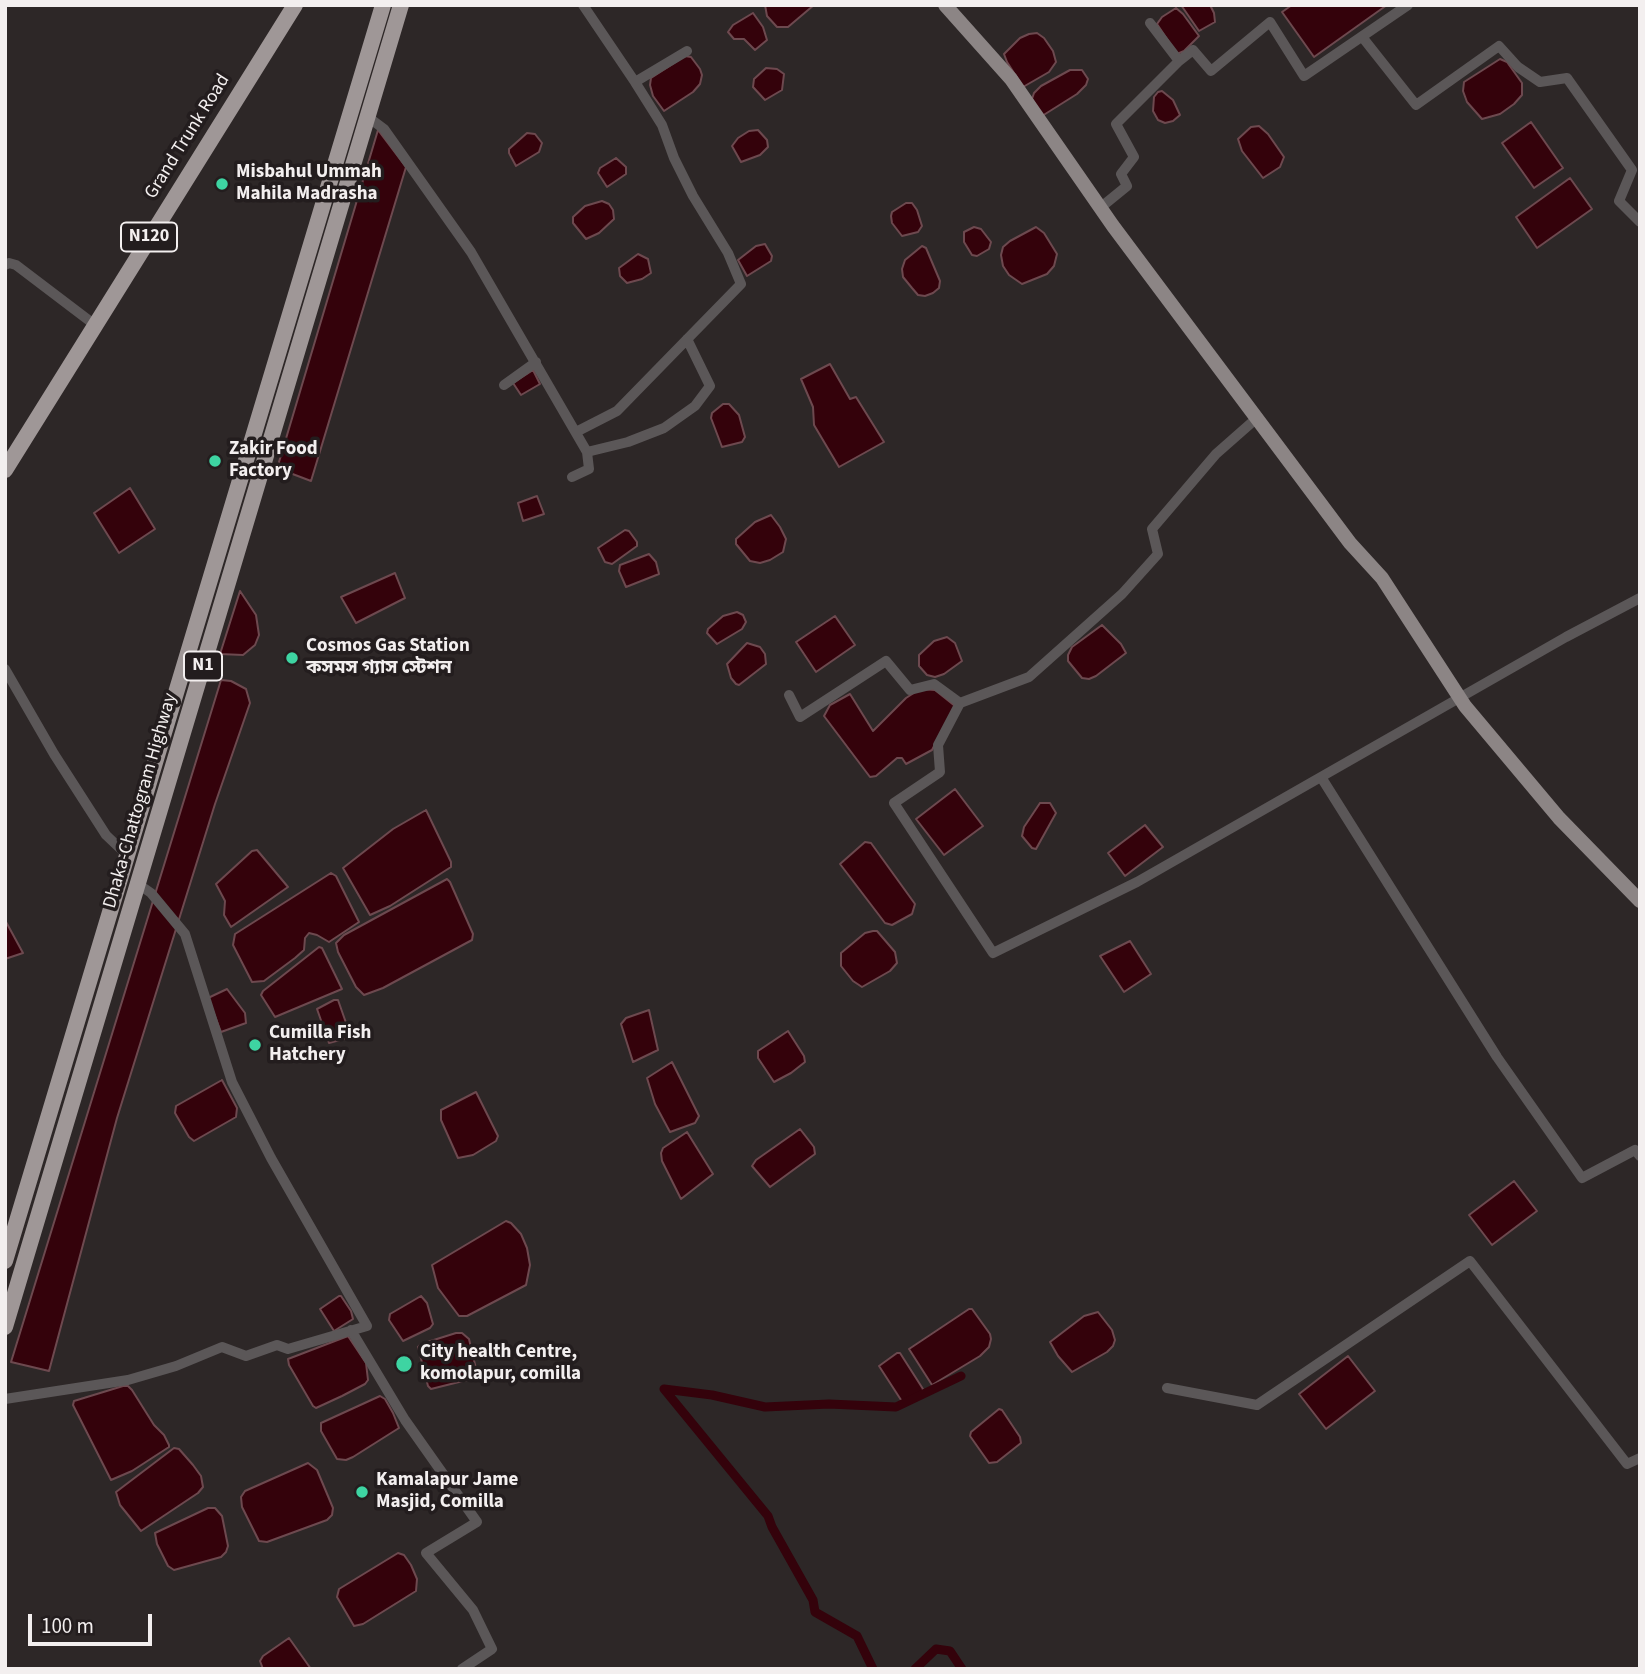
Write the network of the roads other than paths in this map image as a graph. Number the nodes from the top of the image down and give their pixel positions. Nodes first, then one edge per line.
1 (295, 5) edge
2 (383, 5) edge
3 (401, 5) edge
4 (583, 5) edge
5 (945, 5) edge
6 (1408, 5) edge
7 (1150, 23) dead end
8 (1363, 38) junction
9 (687, 51) dead end
10 (1179, 61) junction
11 (635, 82) junction
12 (368, 117) junction
13 (1100, 208) junction
14 (1640, 222) edge
15 (5, 265) edge
16 (94, 325) junction
17 (687, 339) junction
18 (536, 362) junction
19 (504, 385) dead end
20 (1258, 417) junction
21 (576, 432) junction
22 (587, 452) junction
23 (5, 470) edge
24 (572, 477) dead end
25 (1640, 598) edge
26 (5, 669) edge
27 (789, 695) dead end
28 (1460, 698) junction
29 (960, 703) junction
30 (1321, 777) junction
31 (127, 855) junction
32 (144, 889) junction
33 (1640, 901) edge
34 (1640, 1156) edge
35 (5, 1261) edge
36 (5, 1328) edge
37 (351, 1330) junction
38 (1167, 1388) dead end
39 (5, 1399) edge
40 (1640, 1458) edge
41 (462, 1669) edge

1 - 16 highway, Grand Trunk Road / N120
2 - 31 highway, Dhaka-Chattogram Highway / N1
3 - 12 highway, Dhaka-Chattogram Highway / N1
4 - 11 street
5 - 13 main road
6 - 8 street
7 - 10 street
8 - 10 street
8 - 14 street
9 - 11 street
10 - 13 street
11 - 17 street
12 - 18 street
12 - 32 highway, Dhaka-Chattogram Highway / N1
13 - 20 main road
15 - 16 street
16 - 23 highway, Grand Trunk Road / N120
17 - 21 street
17 - 22 street
18 - 19 street
18 - 21 street
20 - 28 main road
20 - 29 street
21 - 22 street
22 - 24 street
25 - 28 street
26 - 31 street
27 - 29 street
28 - 30 street
28 - 33 main road
29 - 30 street
30 - 34 street
31 - 35 highway, Dhaka-Chattogram Highway / N1
32 - 36 highway, Dhaka-Chattogram Highway / N1
32 - 37 street
37 - 39 street
37 - 41 street
38 - 40 street

